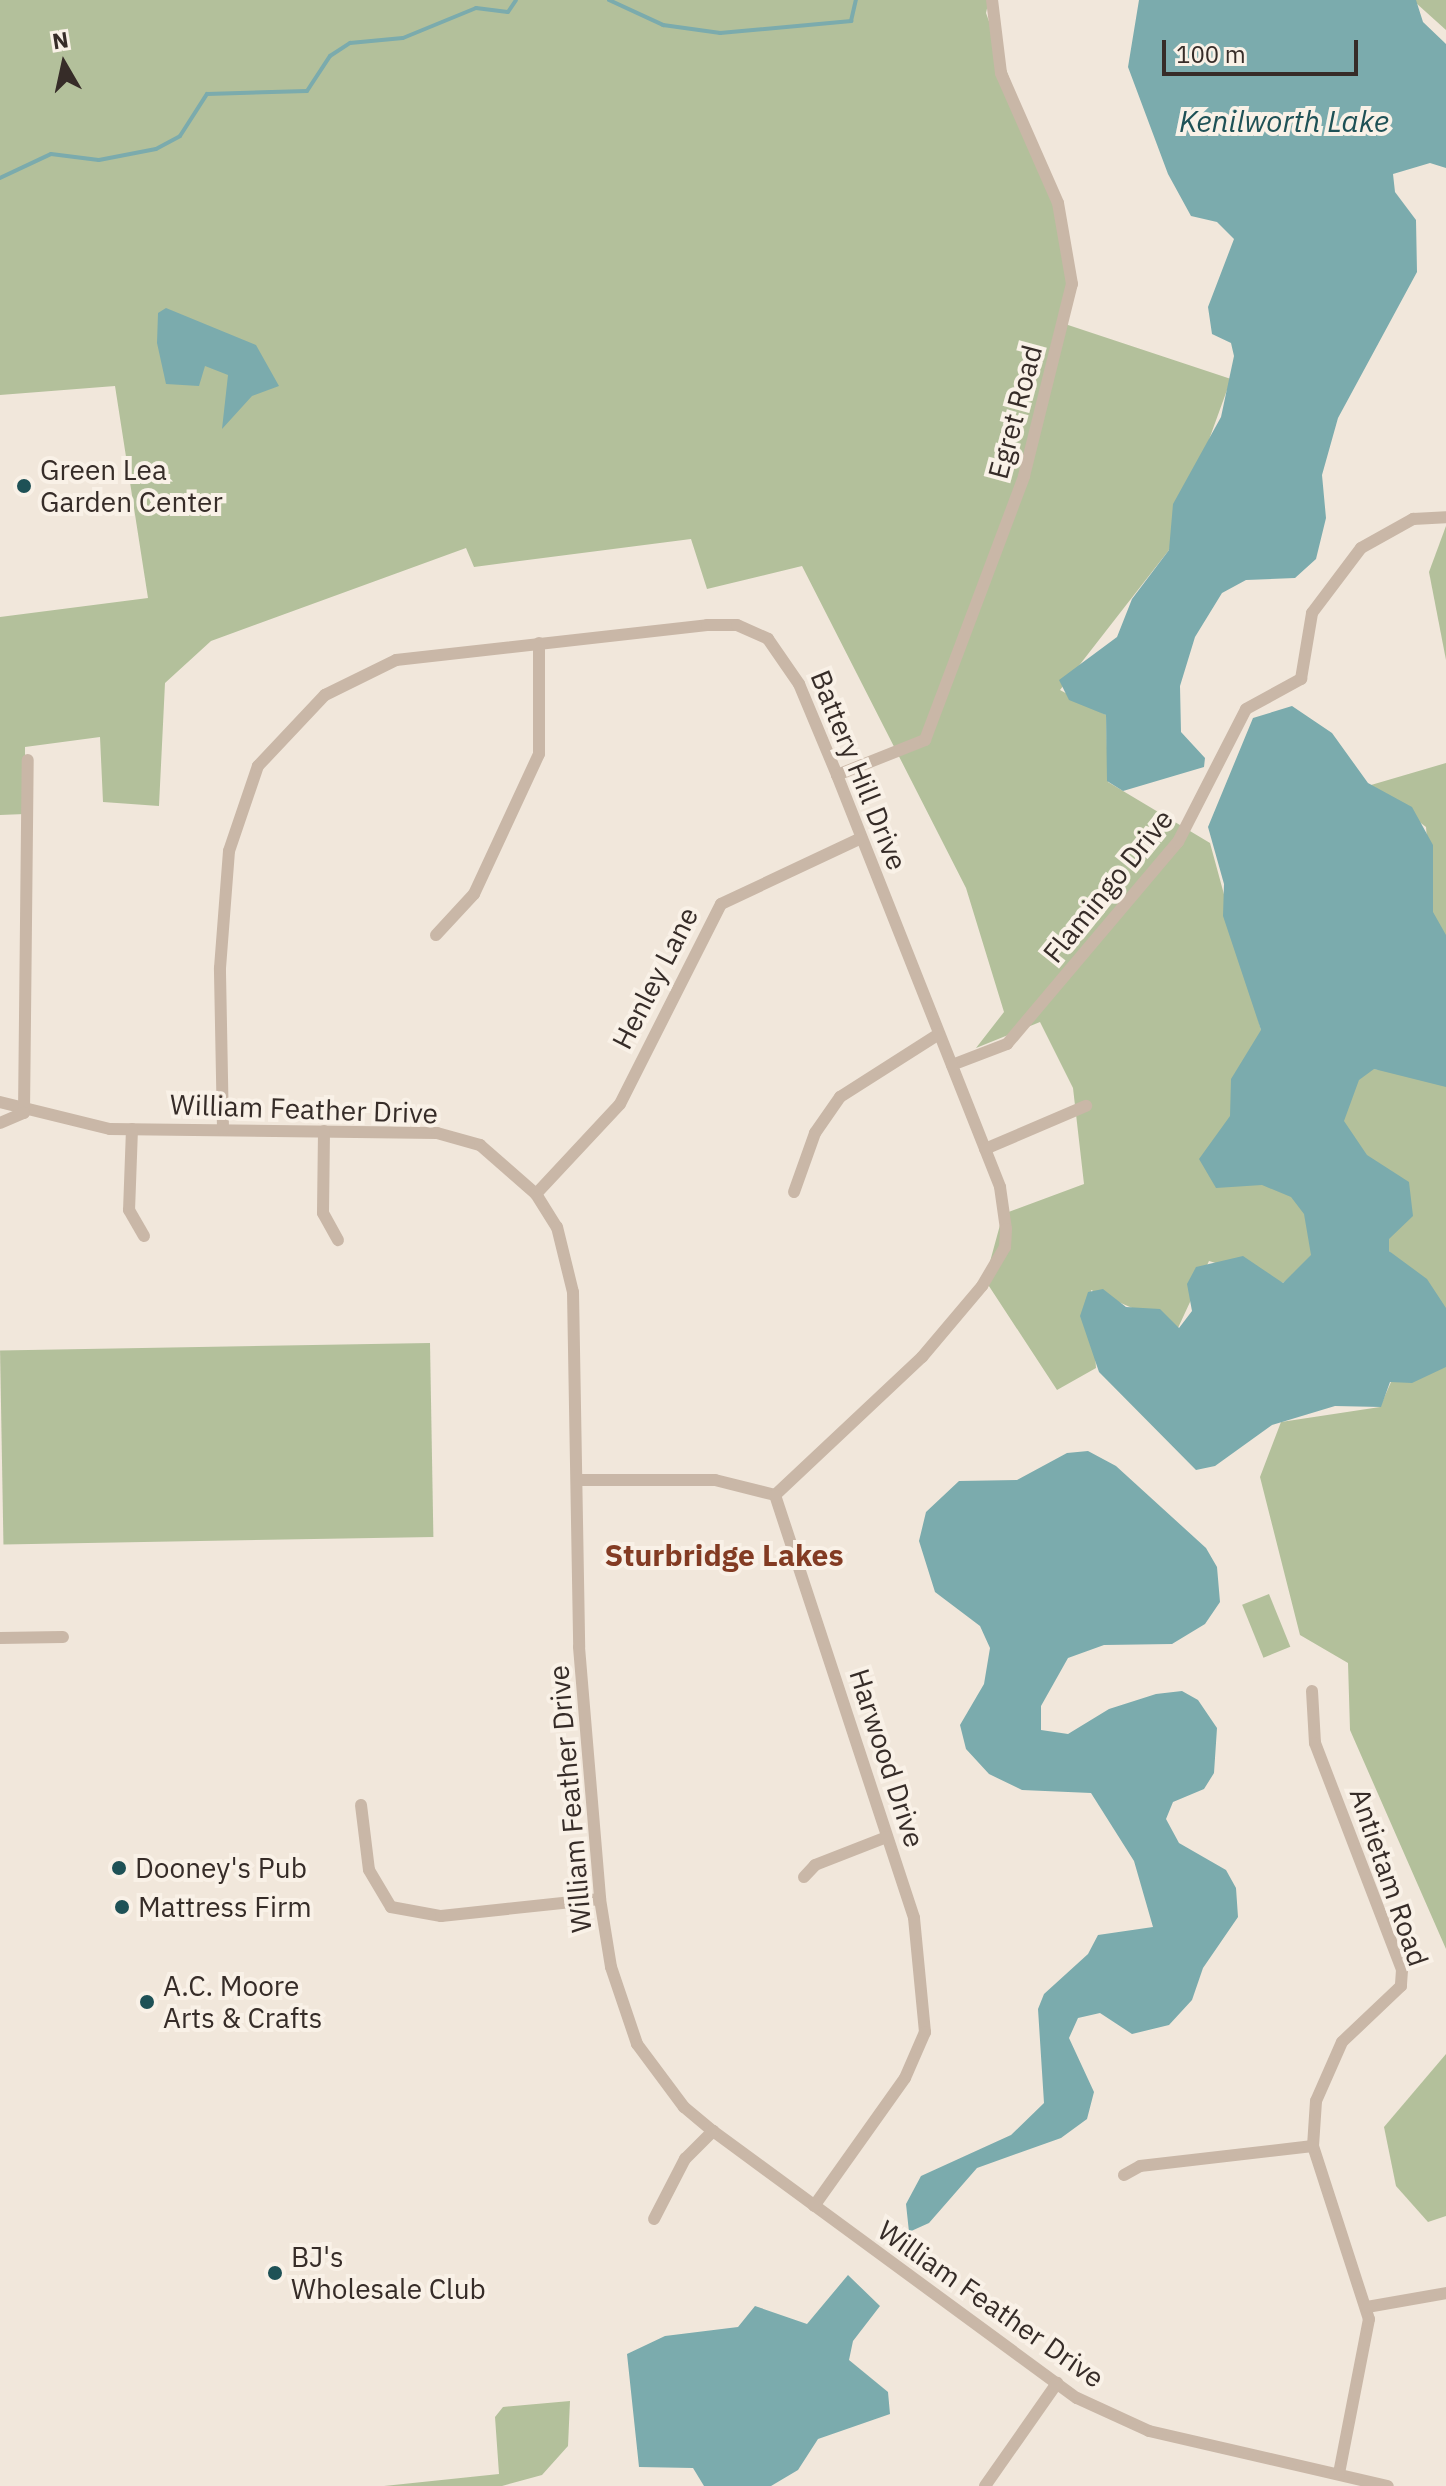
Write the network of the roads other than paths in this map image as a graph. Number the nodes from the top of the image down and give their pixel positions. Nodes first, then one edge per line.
1 (992, 0) edge
2 (1446, 517) edge
3 (539, 643) junction
4 (28, 760) dead end
5 (837, 775) junction
6 (861, 838) junction
7 (436, 935) dead end
8 (939, 1034) junction
9 (952, 1065) junction
10 (0, 1102) edge
11 (1086, 1106) dead end
12 (24, 1113) junction
13 (0, 1123) edge
14 (132, 1129) junction
15 (223, 1129) junction
16 (324, 1131) junction
17 (985, 1149) junction
18 (794, 1192) dead end
19 (536, 1194) junction
20 (144, 1236) dead end
21 (338, 1240) dead end
22 (577, 1480) junction
23 (775, 1495) junction
24 (63, 1637) dead end
25 (0, 1638) edge
26 (1312, 1691) dead end
27 (361, 1805) dead end
28 (887, 1837) junction
29 (804, 1877) dead end
30 (600, 1899) junction
31 (713, 2131) junction
32 (1313, 2146) junction
33 (1124, 2175) dead end
34 (814, 2206) junction
35 (654, 2219) dead end
36 (1446, 2293) edge
37 (1367, 2307) junction
38 (1057, 2383) junction
39 (1339, 2474) junction
40 (985, 2486) edge
41 (1388, 2486) edge

1 - 5 street, Egret Road
2 - 9 street, Flamingo Drive
3 - 5 street, Battery Hill Drive
3 - 7 street
3 - 15 street, Battery Hill Drive
4 - 12 street
5 - 6 street, Battery Hill Drive
6 - 8 street, Battery Hill Drive
6 - 19 street, Henley Lane
8 - 9 street, Battery Hill Drive
8 - 18 street
9 - 17 street, Battery Hill Drive
10 - 12 street, William Feather Drive
11 - 17 street
12 - 13 street
12 - 14 street, William Feather Drive
14 - 15 street, William Feather Drive
14 - 20 street
15 - 16 street, William Feather Drive
16 - 19 street, William Feather Drive
16 - 21 street
17 - 23 street, Battery Hill Drive
19 - 22 street, William Feather Drive
22 - 23 street
22 - 30 street, William Feather Drive
23 - 28 street, Harwood Drive
24 - 25 street
26 - 32 street, Antietam Road
27 - 30 street
28 - 29 street
28 - 34 street, Harwood Drive
30 - 31 street, William Feather Drive
31 - 34 street, William Feather Drive
31 - 35 street
32 - 33 street
32 - 37 street
34 - 38 street, William Feather Drive
36 - 37 street
37 - 39 street
38 - 39 street, William Feather Drive
38 - 40 street
39 - 41 street, William Feather Drive

